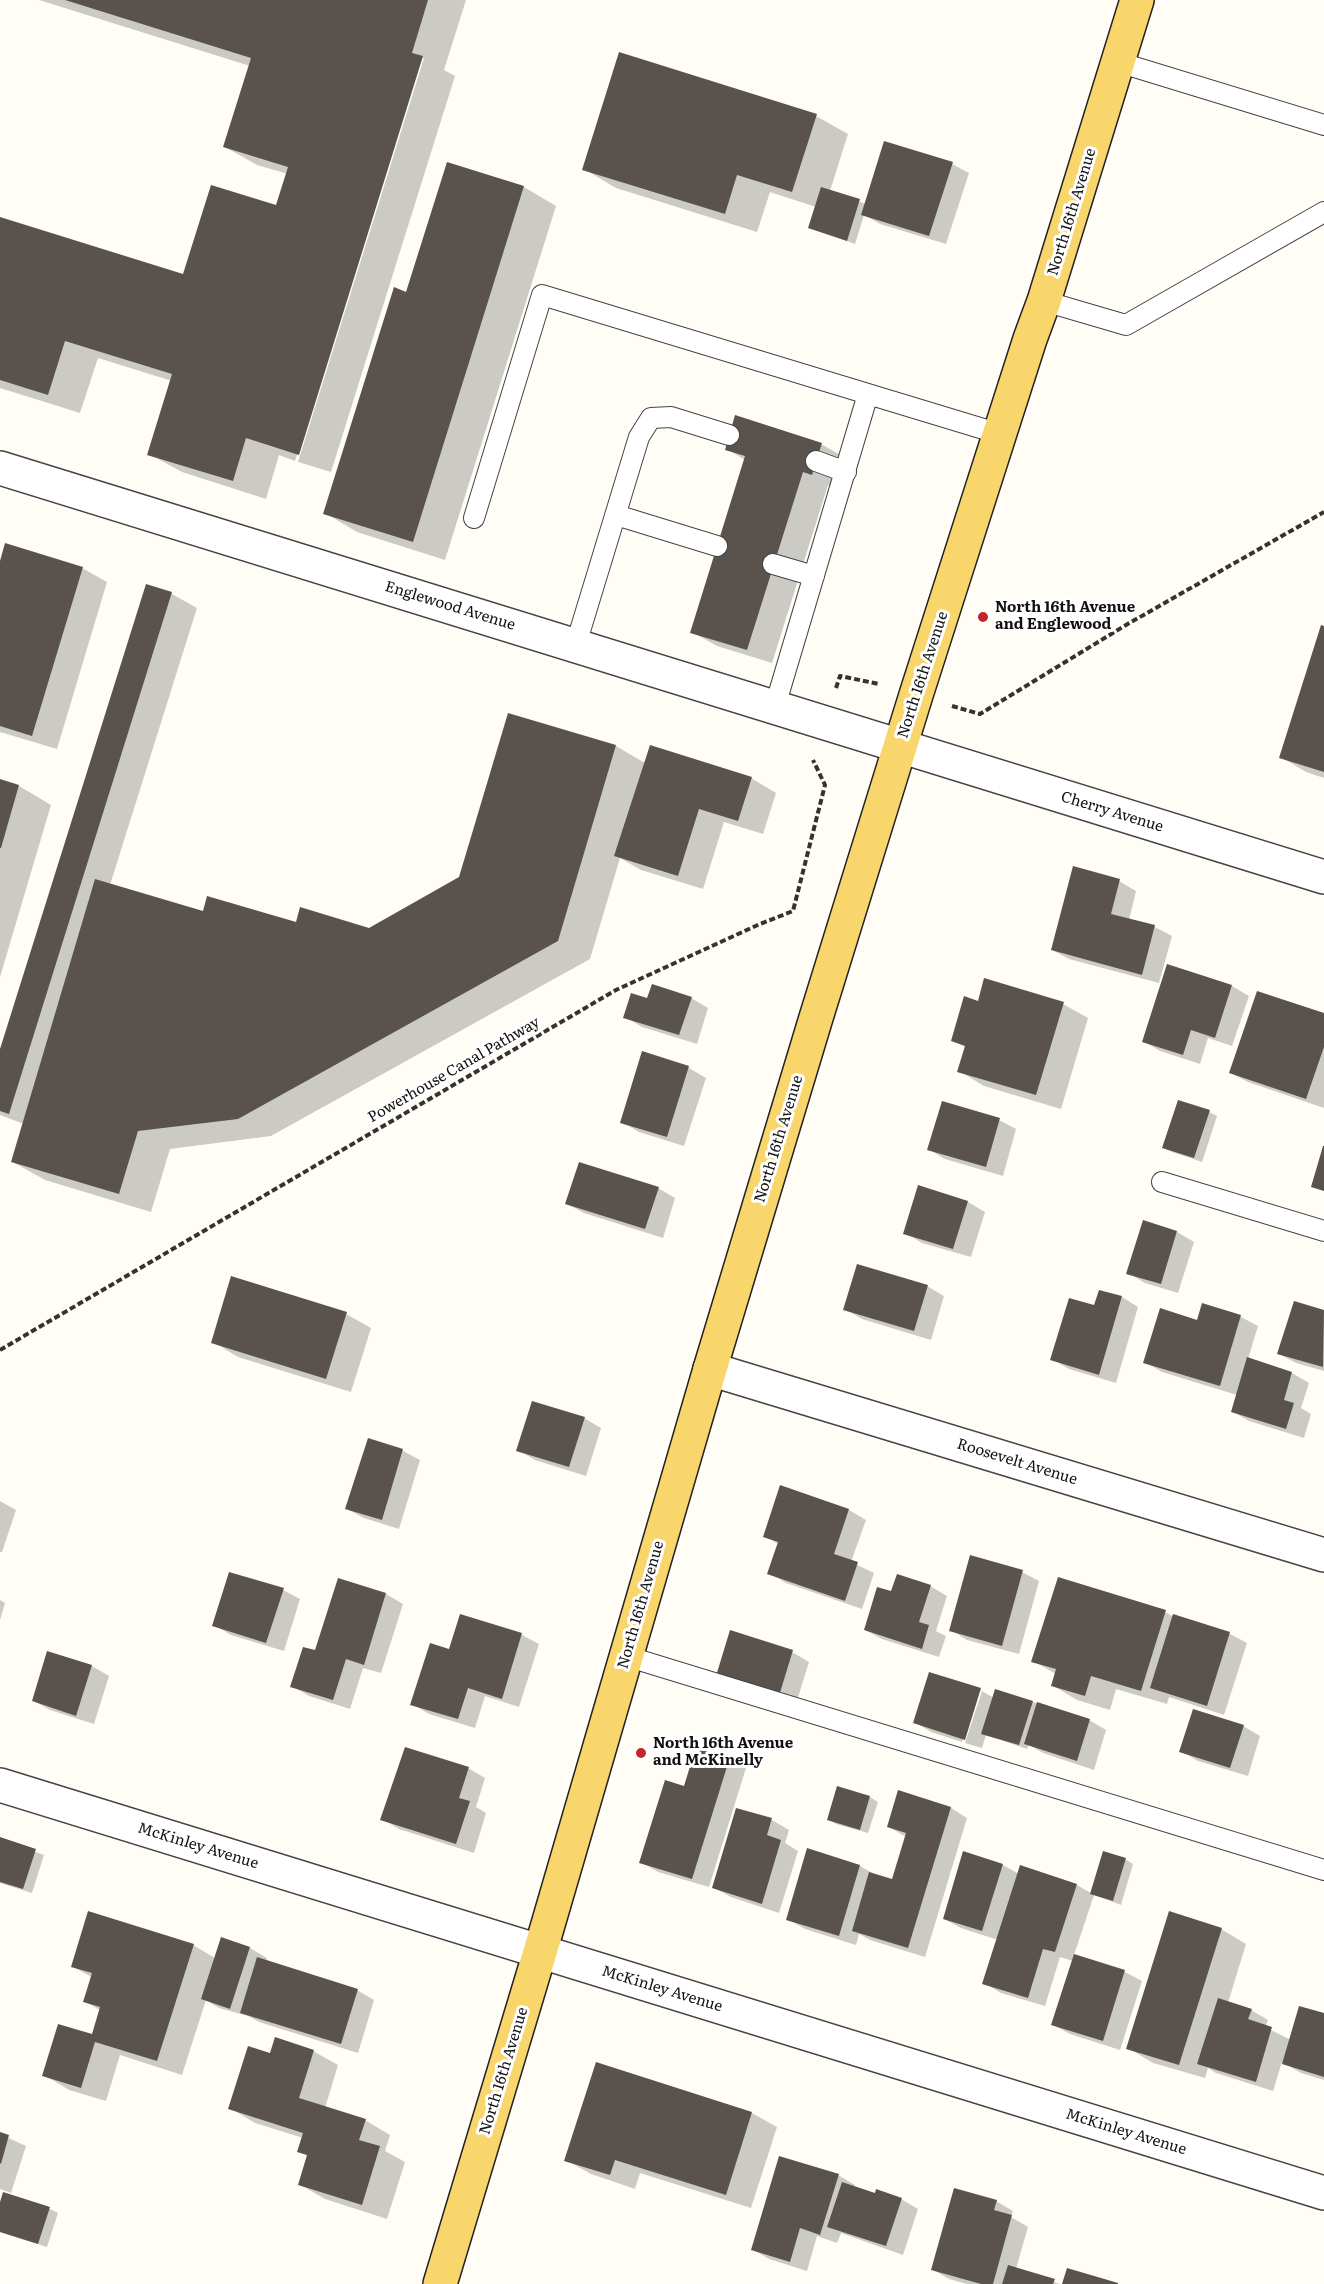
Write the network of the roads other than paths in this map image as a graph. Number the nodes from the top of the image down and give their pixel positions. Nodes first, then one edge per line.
1 (1137, 0) edge
2 (1118, 62) junction
3 (1324, 125) edge
4 (1324, 212) edge
5 (1044, 301) junction
6 (868, 394) junction
7 (1000, 434) junction
8 (729, 435) dead end
9 (816, 461) dead end
10 (0, 468) edge
11 (846, 472) junction
12 (616, 515) junction
13 (474, 518) dead end
14 (717, 546) dead end
15 (773, 564) dead end
16 (814, 576) junction
17 (576, 644) junction
18 (775, 706) junction
19 (900, 746) junction
20 (1324, 877) edge
21 (1162, 1182) dead end
22 (1324, 1231) edge
23 (710, 1369) junction
24 (1324, 1555) edge
25 (626, 1656) junction
26 (0, 1785) edge
27 (1324, 1870) edge
28 (540, 1952) junction
29 (1324, 2193) edge
30 (440, 2284) edge

1 - 2 main road, North 16th Avenue
2 - 3 lane
2 - 5 main road, North 16th Avenue
4 - 5 lane
5 - 7 main road, North 16th Avenue
6 - 7 lane
6 - 11 lane
6 - 13 lane
7 - 19 main road, North 16th Avenue
8 - 12 lane
9 - 11 lane
10 - 17 street, Englewood Avenue
11 - 16 lane
12 - 14 lane
12 - 17 lane
15 - 16 lane
16 - 18 lane
17 - 18 street, Englewood Avenue
18 - 19 street, Englewood Avenue
19 - 20 street, Cherry Avenue
19 - 23 main road, North 16th Avenue
21 - 22 lane
23 - 24 street, Roosevelt Avenue
23 - 25 main road, North 16th Avenue
25 - 27 lane
25 - 28 main road, North 16th Avenue
26 - 28 street, McKinley Avenue
28 - 29 street, McKinley Avenue
28 - 30 main road, North 16th Avenue

